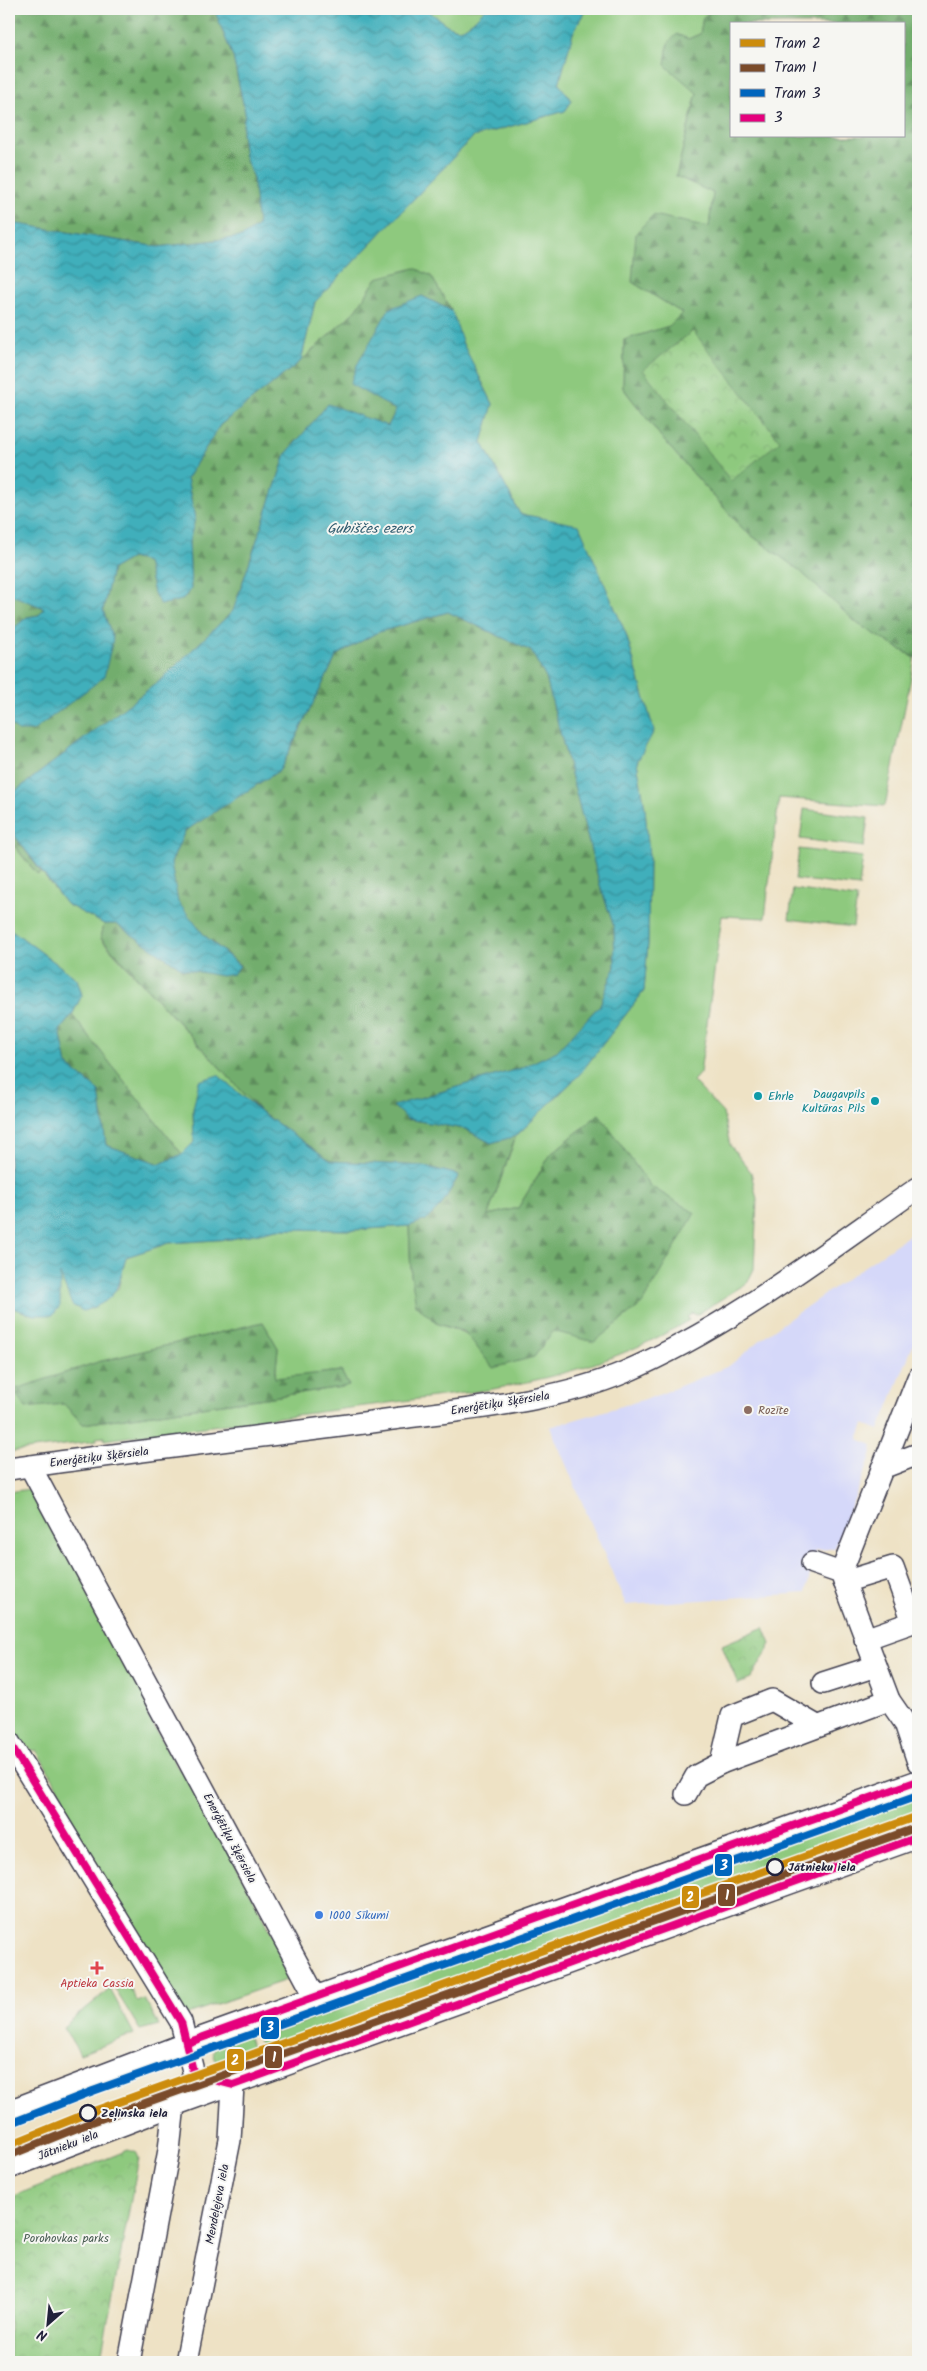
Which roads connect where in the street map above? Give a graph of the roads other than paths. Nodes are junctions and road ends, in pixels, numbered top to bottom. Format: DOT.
graph roads {
  1 [pos="918,1188"];
  2 [pos="918,1378"];
  3 [pos="918,1454"];
  4 [pos="30,1466"];
  5 [pos="882,1468"];
  6 [pos="9,1469"];
  7 [pos="812,1563"];
  8 [pos="842,1578"];
  9 [pos="865,1639"];
  10 [pos="876,1666"];
  11 [pos="823,1682"];
  12 [pos="888,1700"];
  13 [pos="818,1726"];
  14 [pos="9,1742"];
  15 [pos="918,1762"];
  16 [pos="721,1764"];
  17 [pos="918,1781"];
  18 [pos="686,1794"];
  19 [pos="918,1837"];
  20 [pos="316,1998"];
  21 [pos="187,2043"];
  22 [pos="194,2075"];
  23 [pos="233,2085"];
  24 [pos="174,2105"];
  25 [pos="9,2111"];
  26 [pos="9,2168"];
  27 [pos="129,2362"];
  28 [pos="186,2362"];
  1 -- 4 [label="street, Enerģētiķu šķērsiela"];
  2 -- 5 [label="street"];
  3 -- 5 [label="street"];
  4 -- 6 [label="street, Enerģētiķu šķērsiela"];
  4 -- 20 [label="street, Enerģētiķu šķērsiela"];
  5 -- 8 [label="street"];
  7 -- 8 [label="street"];
  8 -- 9 [label="street"];
  8 -- 9 [label="street"];
  9 -- 10 [label="street"];
  10 -- 11 [label="street"];
  10 -- 12 [label="street"];
  12 -- 13 [label="street"];
  12 -- 15 [label="street"];
  13 -- 16 [label="street"];
  13 -- 16 [label="street"];
  14 -- 21 [label="street"];
  16 -- 18 [label="street"];
  17 -- 20 [label="street"];
  19 -- 23 [label="street, Jātnieku iela"];
  20 -- 21 [label="street"];
  21 -- 22 [label="street"];
  21 -- 25 [label="street"];
  22 -- 23 [label="street"];
  22 -- 24 [label="street"];
  23 -- 24 [label="street, Jātnieku iela"];
  23 -- 28 [label="street, Mendeļejeva iela"];
  24 -- 26 [label="street, Jātnieku iela"];
  24 -- 27 [label="street"];
}
